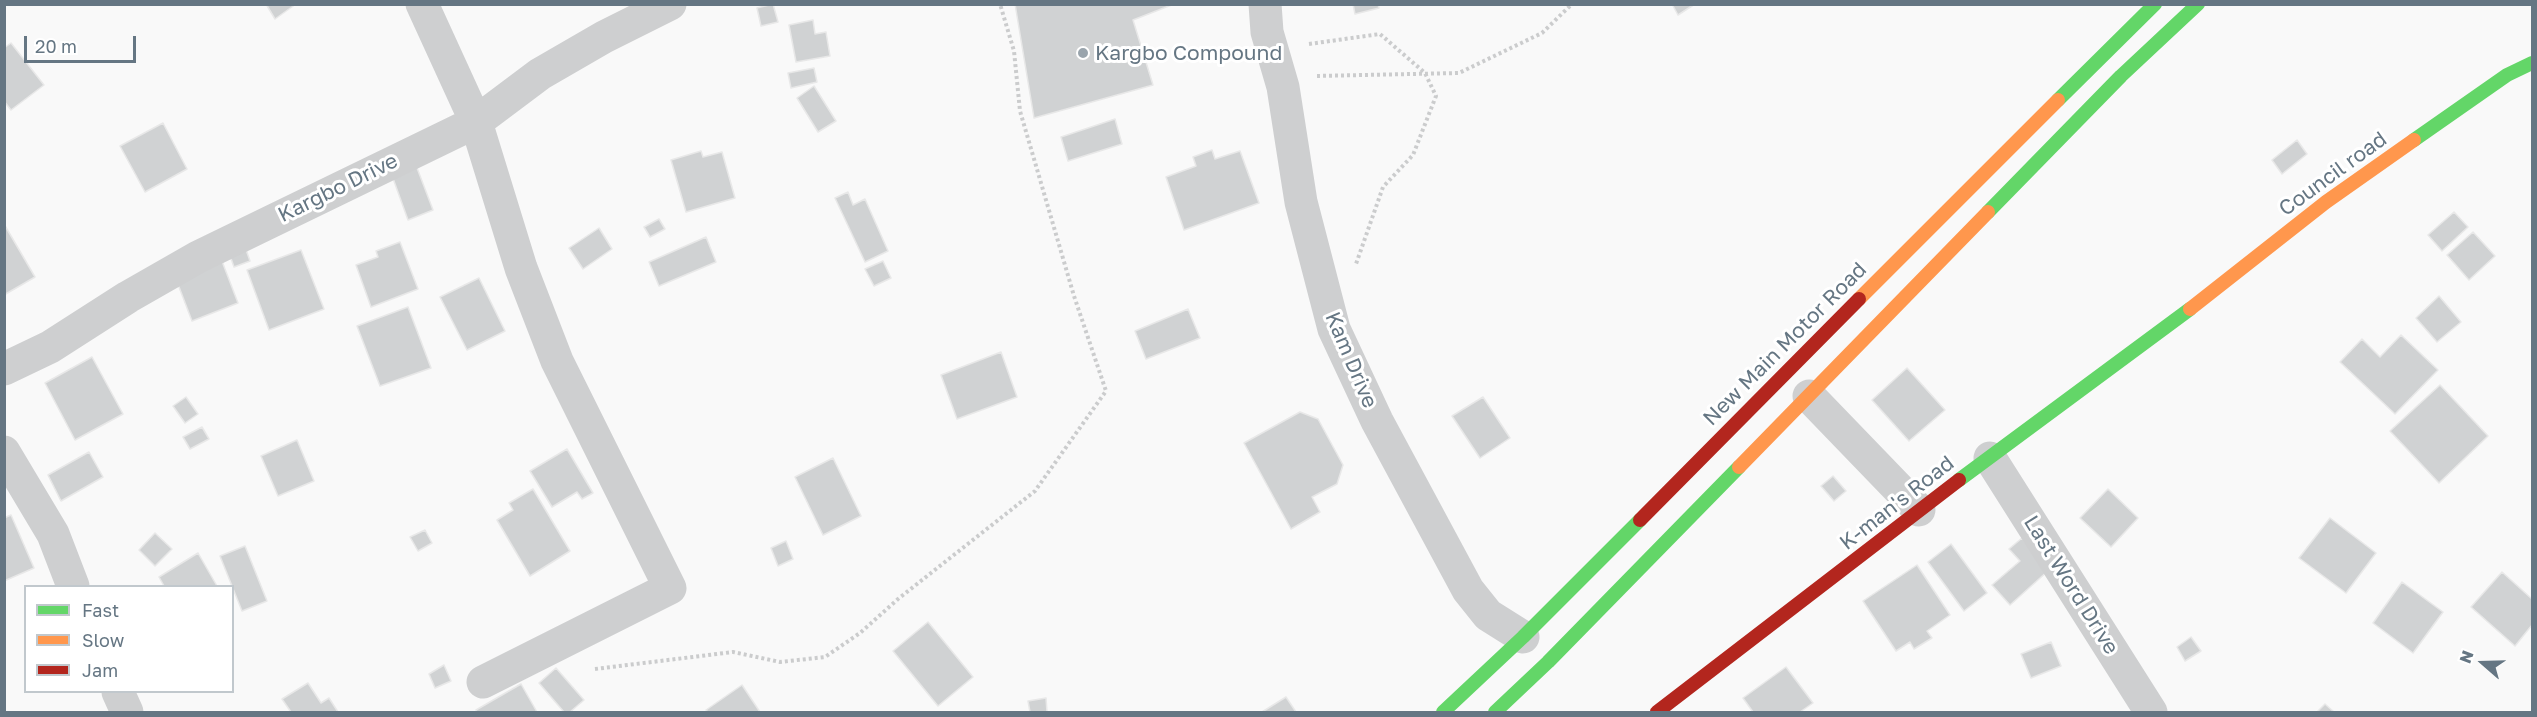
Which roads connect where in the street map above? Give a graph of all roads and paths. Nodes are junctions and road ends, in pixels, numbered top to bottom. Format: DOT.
graph roads {
  1 [pos="422,4"];
  2 [pos="670,4"];
  3 [pos="1000,4"];
  4 [pos="1572,4"];
  5 [pos="2155,4"];
  6 [pos="2198,4"];
  7 [pos="1266,18"];
  8 [pos="2532,63"];
  9 [pos="1280,76"];
  10 [pos="476,122"];
  11 [pos="1356,266"];
  12 [pos="2164,328"];
  13 [pos="4,369"];
  14 [pos="1809,396"];
  15 [pos="4,452"];
  16 [pos="1990,458"];
  17 [pos="1920,510"];
  18 [pos="73,585"];
  19 [pos="1523,638"];
  20 [pos="590,669"];
  21 [pos="483,682"];
  22 [pos="118,693"];
  23 [pos="127,712"];
  24 [pos="1443,712"];
  25 [pos="1495,712"];
  26 [pos="1658,712"];
  27 [pos="2151,712"];
  1 -- 10 [label="street"];
  2 -- 10 [label="street, Kargbo Drive"];
  3 -- 20 [label="path"];
  4 -- 9 [label="path"];
  5 -- 19 [label="main road, New Main Motor Road"];
  6 -- 14 [label="main road"];
  7 -- 9 [label="street, Kam Drive"];
  7 -- 11 [label="path"];
  8 -- 12 [label="main road, Council road"];
  9 -- 19 [label="street, Kam Drive"];
  10 -- 13 [label="street, Kargbo Drive"];
  10 -- 21 [label="street"];
  12 -- 16 [label="main road, K-man's Road"];
  14 -- 17 [label="street"];
  14 -- 25 [label="main road"];
  15 -- 18 [label="street"];
  16 -- 17 [label="main road, K-man's Road"];
  16 -- 27 [label="street, Last Word Drive"];
  17 -- 26 [label="main road, K-man's Road"];
  19 -- 24 [label="main road, New Main Motor Road"];
  22 -- 23 [label="street"];
}
